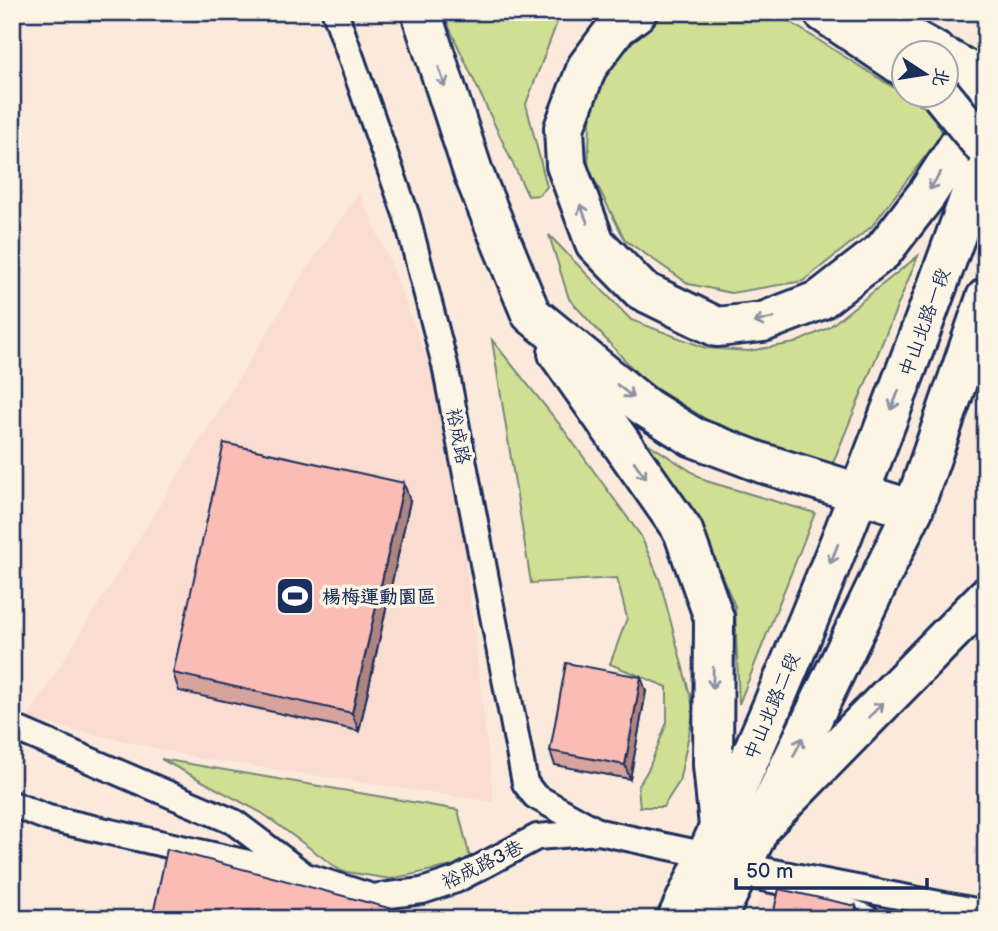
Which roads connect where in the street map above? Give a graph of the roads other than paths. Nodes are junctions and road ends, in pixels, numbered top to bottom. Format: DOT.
graph roads {
  1 [pos="335,12"];
  2 [pos="421,12"];
  3 [pos="637,12"];
  4 [pos="823,12"];
  5 [pos="865,12"];
  6 [pos="911,38"];
  7 [pos="890,57"];
  8 [pos="960,66"];
  9 [pos="986,81"];
  10 [pos="986,103"];
  11 [pos="952,108"];
  12 [pos="986,151"];
  13 [pos="986,298"];
  14 [pos="531,314"];
  15 [pos="860,491"];
  16 [pos="913,510"];
  17 [pos="986,597"];
  18 [pos="12,727"];
  19 [pos="12,804"];
  20 [pos="759,828"];
  21 [pos="599,832"];
  22 [pos="726,857"];
  23 [pos="306,876"];
  24 [pos="986,913"];
  25 [pos="677,919"];
  26 [pos="716,919"];
  27 [pos="877,919"];
  1 -- 21 [label="street, 裕成路"];
  2 -- 14 [label="main road, one-way"];
  10 -- 3 [label="main road, one-way"];
  4 -- 7 [label="main road"];
  5 -- 6 [label="main road"];
  8 -- 9 [label="main road"];
  11 -- 12 [label="main road, bridge"];
  12 -- 15 [label="main road, 中山北路一段, one-way"];
  13 -- 16 [label="main road"];
  14 -- 15 [label="main road, one-way"];
  14 -- 22 [label="main road, one-way"];
  15 -- 16 [label="main road"];
  15 -- 22 [label="main road, 中山北路二段, one-way"];
  20 -- 16 [label="main road, 中山北路二段, one-way"];
  20 -- 17 [label="main road, one-way"];
  18 -- 23 [label="street, 裕成路3巷"];
  19 -- 23 [label="street, 裕成路3巷"];
  20 -- 22 [label="main road, 中山北路二段"];
  21 -- 22 [label="street, 裕成路3巷"];
  21 -- 23 [label="street, 裕成路3巷"];
  22 -- 24 [label="street, 裕成路3巷"];
  22 -- 25 [label="main road, 中山北路二段"];
  22 -- 26 [label="main road, 中山北路二段"];
  22 -- 27 [label="lane"];
}
